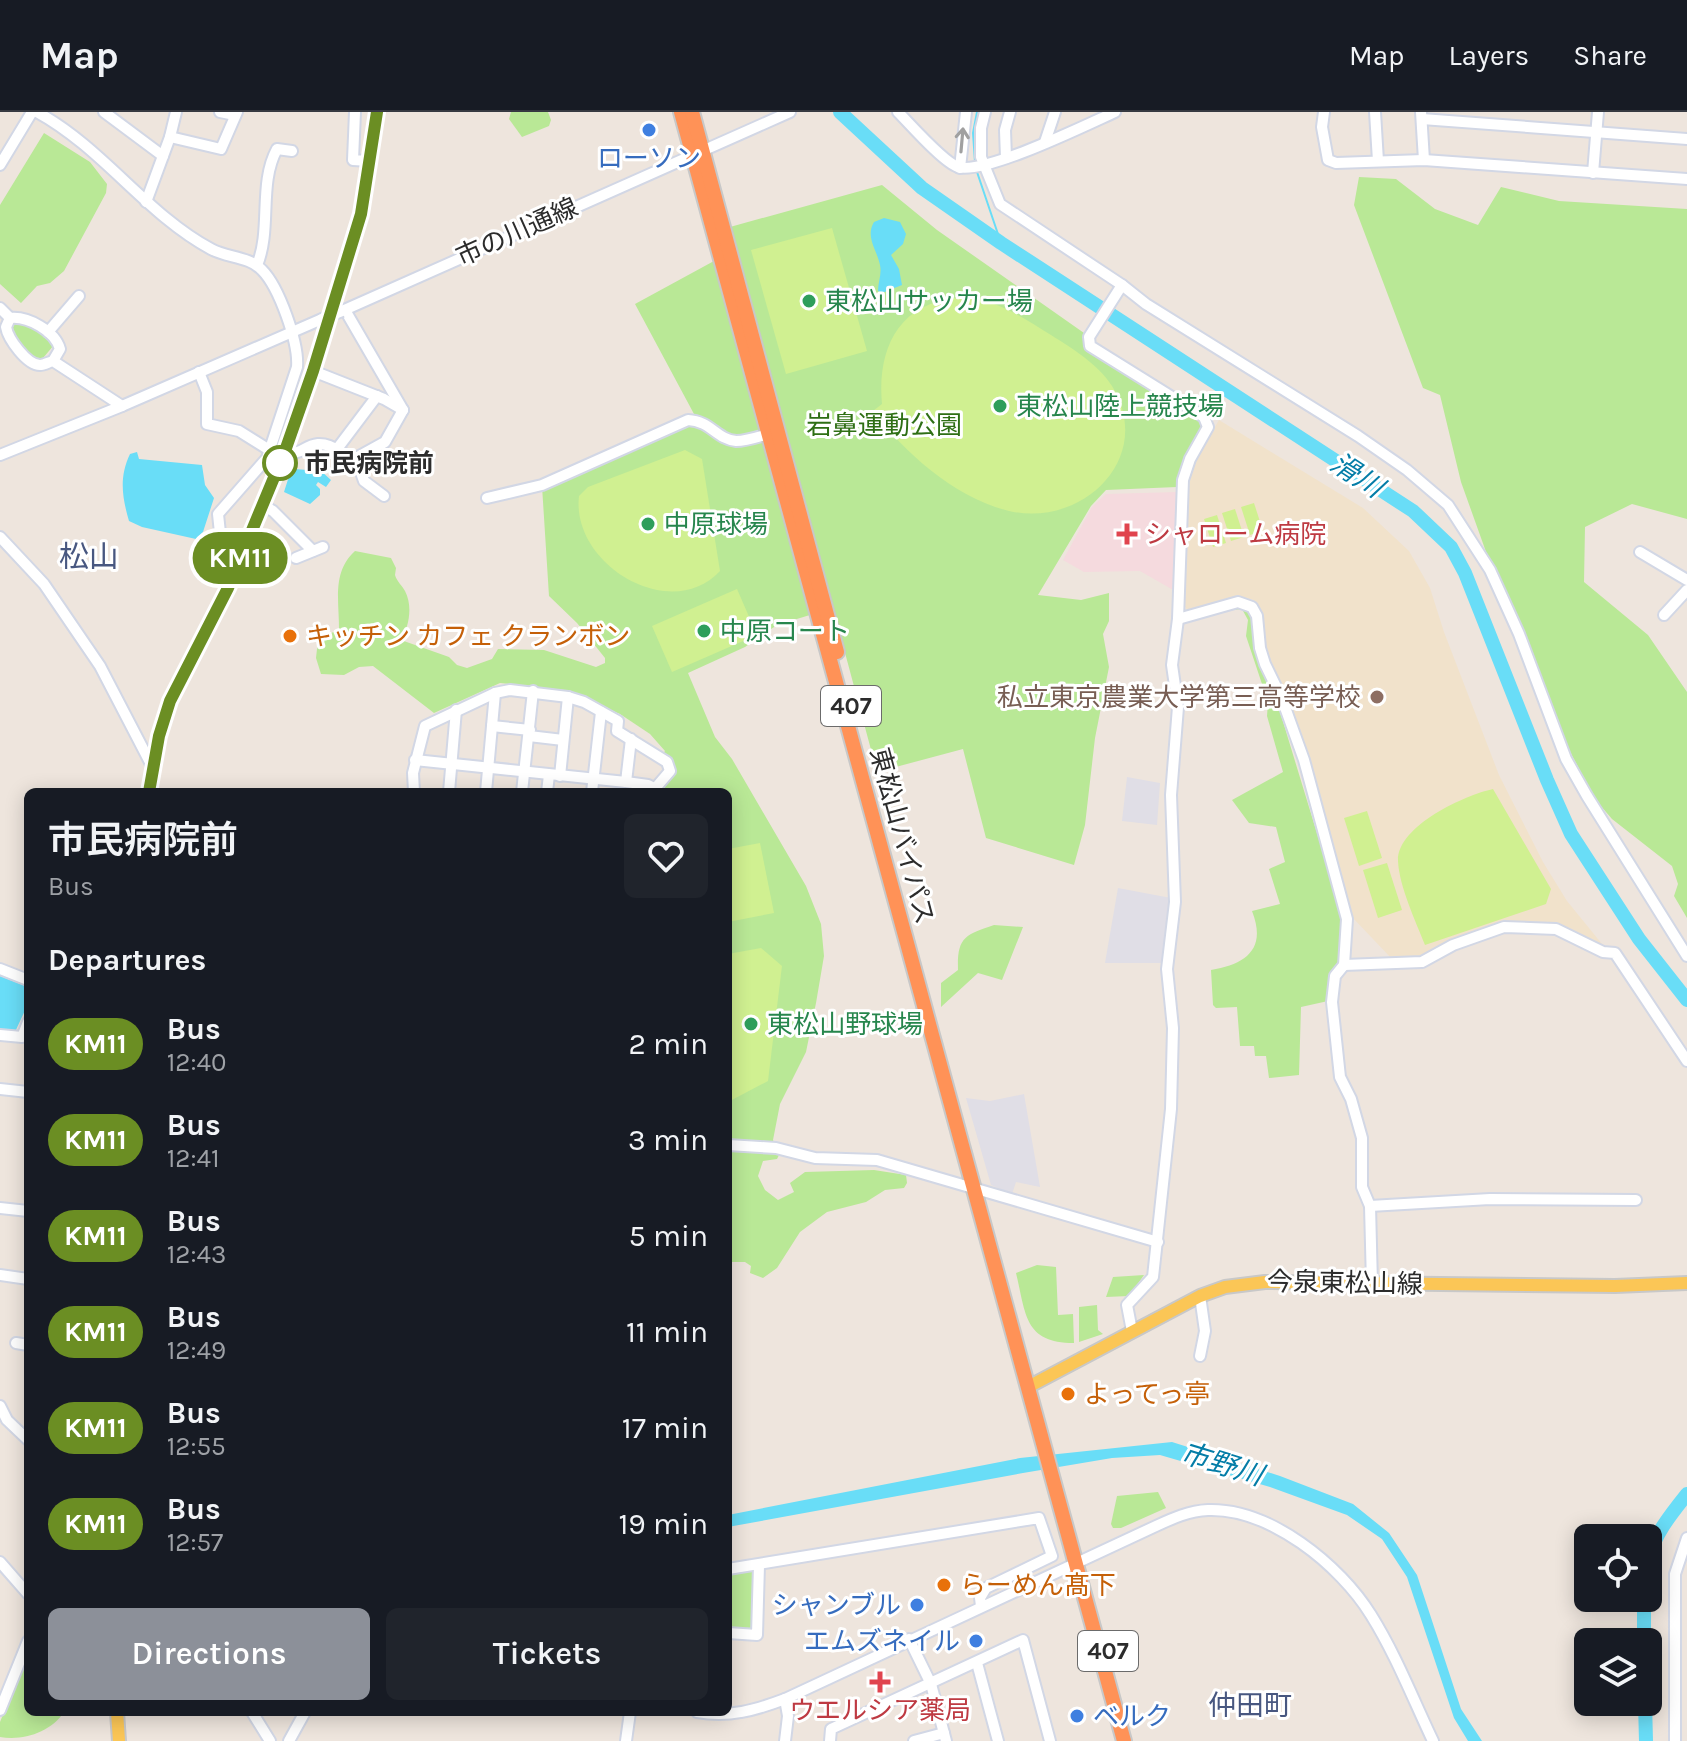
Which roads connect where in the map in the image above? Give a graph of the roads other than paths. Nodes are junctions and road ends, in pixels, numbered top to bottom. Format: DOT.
graph roads {
  1 [pos="35,112"];
  2 [pos="104,112"];
  3 [pos="176,112"];
  4 [pos="220,112"];
  5 [pos="355,112"];
  6 [pos="377,112"];
  7 [pos="681,112"];
  8 [pos="692,112"];
  9 [pos="790,112"];
  10 [pos="898,112"];
  11 [pos="966,112"];
  12 [pos="985,112"];
  13 [pos="1010,112"];
  14 [pos="1055,112"];
  15 [pos="1115,112"];
  16 [pos="1324,112"];
  17 [pos="1375,112"];
  18 [pos="1598,112"];
  19 [pos="236,114"];
  20 [pos="1422,116"];
  21 [pos="1480,118"];
  22 [pos="1596,131"];
  23 [pos="170,137"];
  24 [pos="1687,139"];
  25 [pos="1045,142"];
  26 [pos="292,151"];
  27 [pos="698,152"];
  28 [pos="163,156"];
  29 [pos="1006,158"];
  30 [pos="1424,160"];
  31 [pos="370,161"];
  32 [pos="1378,161"];
  33 [pos="0,165"];
  34 [pos="985,166"];
  35 [pos="963,168"];
  36 [pos="1593,173"];
  37 [pos="1687,179"];
  38 [pos="146,202"];
  39 [pos="257,265"];
  40 [pos="1120,288"];
  41 [pos="79,296"];
  42 [pos="0,308"];
  43 [pos="344,310"];
  44 [pos="10,318"];
  45 [pos="48,332"];
  46 [pos="291,333"];
  47 [pos="53,361"];
  48 [pos="313,371"];
  49 [pos="199,372"];
  50 [pos="377,396"];
  51 [pos="122,406"];
  52 [pos="403,410"];
  53 [pos="768,434"];
  54 [pos="337,449"];
  55 [pos="271,451"];
  56 [pos="285,451"];
  57 [pos="0,455"];
  58 [pos="356,458"];
  59 [pos="384,496"];
  60 [pos="487,498"];
  61 [pos="262,505"];
  62 [pos="0,537"];
  63 [pos="245,546"];
  64 [pos="1640,552"];
  65 [pos="296,558"];
  66 [pos="1687,580"];
  67 [pos="1687,590"];
  68 [pos="1664,615"];
  69 [pos="1178,619"];
  70 [pos="533,691"];
  71 [pos="495,693"];
  72 [pos="568,697"];
  73 [pos="456,710"];
  74 [pos="601,712"];
  75 [pos="492,726"];
  76 [pos="529,733"];
  77 [pos="631,739"];
  78 [pos="563,740"];
  79 [pos="415,760"];
  80 [pos="452,765"];
  81 [pos="153,768"];
  82 [pos="488,768"];
  83 [pos="523,773"];
  84 [pos="554,776"];
  85 [pos="593,779"];
  86 [pos="626,782"];
  87 [pos="150,788"];
  88 [pos="414,788"];
  89 [pos="449,788"];
  90 [pos="486,788"];
  91 [pos="522,788"];
  92 [pos="549,788"];
  93 [pos="592,788"];
  94 [pos="652,788"];
  95 [pos="656,788"];
  96 [pos="1687,956"];
  97 [pos="1344,965"];
  98 [pos="0,969"];
  99 [pos="24,978"];
  100 [pos="24,1032"];
  101 [pos="0,1035"];
  102 [pos="1687,1061"];
  103 [pos="0,1089"];
  104 [pos="24,1092"];
  105 [pos="732,1145"];
  106 [pos="978,1189"];
  107 [pos="1636,1200"];
  108 [pos="1370,1206"];
  109 [pos="0,1208"];
  110 [pos="24,1211"];
  111 [pos="1158,1242"];
  112 [pos="0,1275"];
  113 [pos="24,1278"];
  114 [pos="1687,1283"];
  115 [pos="1372,1284"];
  116 [pos="1200,1296"];
  117 [pos="1132,1331"];
  118 [pos="1200,1356"];
  119 [pos="1031,1386"];
  120 [pos="0,1406"];
  121 [pos="4,1421"];
  122 [pos="24,1437"];
  123 [pos="1687,1538"];
  124 [pos="0,1562"];
  125 [pos="1080,1562"];
  126 [pos="759,1565"];
  127 [pos="732,1568"];
  128 [pos="24,1589"];
  129 [pos="981,1606"];
  130 [pos="732,1633"];
  131 [pos="909,1639"];
  132 [pos="24,1651"];
  133 [pos="977,1663"];
  134 [pos="931,1684"];
  135 [pos="785,1699"];
  136 [pos="0,1710"];
  137 [pos="732,1714"];
  138 [pos="117,1716"];
  139 [pos="254,1716"];
  140 [pos="303,1716"];
  141 [pos="629,1716"];
  142 [pos="945,1737"];
  143 [pos="119,1741"];
  144 [pos="270,1741"];
  145 [pos="289,1741"];
  146 [pos="626,1741"];
  147 [pos="785,1741"];
  148 [pos="830,1741"];
  149 [pos="914,1741"];
  150 [pos="998,1741"];
  151 [pos="1050,1741"];
  152 [pos="1124,1741"];
  153 [pos="1133,1741"];
  154 [pos="1433,1741"];
  155 [pos="1675,1741"];
  1 -- 33 [label="street"];
  1 -- 38 [label="street"];
  2 -- 28 [label="street"];
  3 -- 23 [label="street"];
  4 -- 19 [label="street"];
  5 -- 31 [label="street"];
  6 -- 31 [label="main road"];
  7 -- 27 [label="highway, 東松山バイパス / 407"];
  8 -- 27 [label="highway, 東松山バイパス / 407"];
  9 -- 27 [label="street, 市の川通線"];
  10 -- 35 [label="street"];
  35 -- 11 [label="street, one-way"];
  12 -- 34 [label="street"];
  13 -- 29 [label="street"];
  14 -- 25 [label="street"];
  15 -- 25 [label="street"];
  16 -- 32 [label="street"];
  17 -- 32 [label="street"];
  18 -- 22 [label="street"];
  19 -- 23 [label="street"];
  20 -- 21 [label="street"];
  20 -- 30 [label="street"];
  21 -- 22 [label="street"];
  22 -- 24 [label="street"];
  22 -- 36 [label="street"];
  23 -- 28 [label="street"];
  25 -- 29 [label="street"];
  26 -- 39 [label="street"];
  27 -- 43 [label="street, 市の川通線"];
  27 -- 53 [label="highway, 東松山バイパス / 407"];
  27 -- 106 [label="highway, 東松山バイパス / 407"];
  28 -- 38 [label="street"];
  29 -- 34 [label="street"];
  30 -- 32 [label="street"];
  30 -- 36 [label="street"];
  31 -- 48 [label="main road"];
  34 -- 35 [label="street"];
  34 -- 40 [label="street"];
  36 -- 37 [label="street"];
  38 -- 39 [label="street"];
  39 -- 46 [label="street"];
  40 -- 69 [label="street"];
  40 -- 96 [label="street"];
  41 -- 45 [label="street"];
  42 -- 44 [label="street"];
  43 -- 46 [label="street, 市の川通線, bridge"];
  43 -- 52 [label="street"];
  44 -- 45 [label="street"];
  44 -- 47 [label="street"];
  45 -- 47 [label="street"];
  46 -- 49 [label="street"];
  46 -- 55 [label="street"];
  47 -- 51 [label="street"];
  48 -- 50 [label="street"];
  48 -- 56 [label="main road"];
  49 -- 51 [label="street"];
  49 -- 55 [label="street"];
  50 -- 52 [label="street"];
  50 -- 54 [label="street"];
  51 -- 57 [label="street"];
  52 -- 58 [label="street"];
  53 -- 60 [label="street"];
  53 -- 106 [label="highway, 東松山バイパス / 407"];
  54 -- 56 [label="street"];
  54 -- 58 [label="street"];
  55 -- 63 [label="street"];
  56 -- 61 [label="main road"];
  58 -- 59 [label="street"];
  61 -- 63 [label="main road"];
  61 -- 65 [label="street"];
  62 -- 81 [label="street"];
  63 -- 81 [label="main road"];
  64 -- 66 [label="street"];
  67 -- 68 [label="street"];
  69 -- 97 [label="street"];
  69 -- 111 [label="street"];
  70 -- 71 [label="street"];
  70 -- 72 [label="street"];
  70 -- 76 [label="street"];
  71 -- 73 [label="street"];
  71 -- 75 [label="street"];
  72 -- 74 [label="street"];
  72 -- 78 [label="street"];
  73 -- 79 [label="street"];
  73 -- 80 [label="street"];
  74 -- 77 [label="street"];
  74 -- 85 [label="street"];
  75 -- 76 [label="street"];
  75 -- 82 [label="street"];
  76 -- 78 [label="street"];
  76 -- 83 [label="street"];
  77 -- 86 [label="street"];
  77 -- 95 [label="street"];
  78 -- 84 [label="street"];
  79 -- 80 [label="street"];
  79 -- 88 [label="street"];
  80 -- 82 [label="street"];
  80 -- 89 [label="street"];
  81 -- 87 [label="main road"];
  82 -- 83 [label="street"];
  82 -- 90 [label="street"];
  83 -- 84 [label="street"];
  83 -- 91 [label="street"];
  84 -- 85 [label="street"];
  84 -- 92 [label="street"];
  85 -- 86 [label="street"];
  85 -- 93 [label="street"];
  86 -- 94 [label="street"];
  97 -- 102 [label="street"];
  97 -- 108 [label="street"];
  98 -- 99 [label="street"];
  100 -- 101 [label="street"];
  103 -- 104 [label="street"];
  105 -- 106 [label="street"];
  106 -- 111 [label="street"];
  106 -- 119 [label="highway, 東松山バイパス / 407"];
  107 -- 108 [label="street"];
  108 -- 115 [label="street"];
  109 -- 110 [label="street"];
  111 -- 117 [label="street"];
  112 -- 113 [label="street"];
  114 -- 115 [label="main road, 今泉東松山線"];
  115 -- 116 [label="main road, 今泉東松山線"];
  116 -- 117 [label="main road, 今泉東松山線"];
  116 -- 118 [label="street"];
  117 -- 119 [label="main road, 今泉東松山線"];
  119 -- 125 [label="highway, 東松山バイパス / 407"];
  120 -- 121 [label="street"];
  121 -- 122 [label="street"];
  123 -- 155 [label="street"];
  124 -- 128 [label="street"];
  125 -- 129 [label="street"];
  125 -- 152 [label="highway, 407"];
  125 -- 153 [label="highway, 407"];
  125 -- 154 [label="street"];
  126 -- 127 [label="street"];
  126 -- 129 [label="street"];
  126 -- 130 [label="street"];
  129 -- 131 [label="street"];
  131 -- 134 [label="street"];
  131 -- 135 [label="street"];
  132 -- 136 [label="street"];
  133 -- 134 [label="street"];
  133 -- 150 [label="street"];
  133 -- 151 [label="street"];
  134 -- 142 [label="street"];
  134 -- 148 [label="street"];
  135 -- 137 [label="street"];
  135 -- 147 [label="street"];
  138 -- 143 [label="main road"];
  139 -- 144 [label="street"];
  140 -- 145 [label="street"];
  141 -- 146 [label="street"];
  142 -- 149 [label="street"];
}
